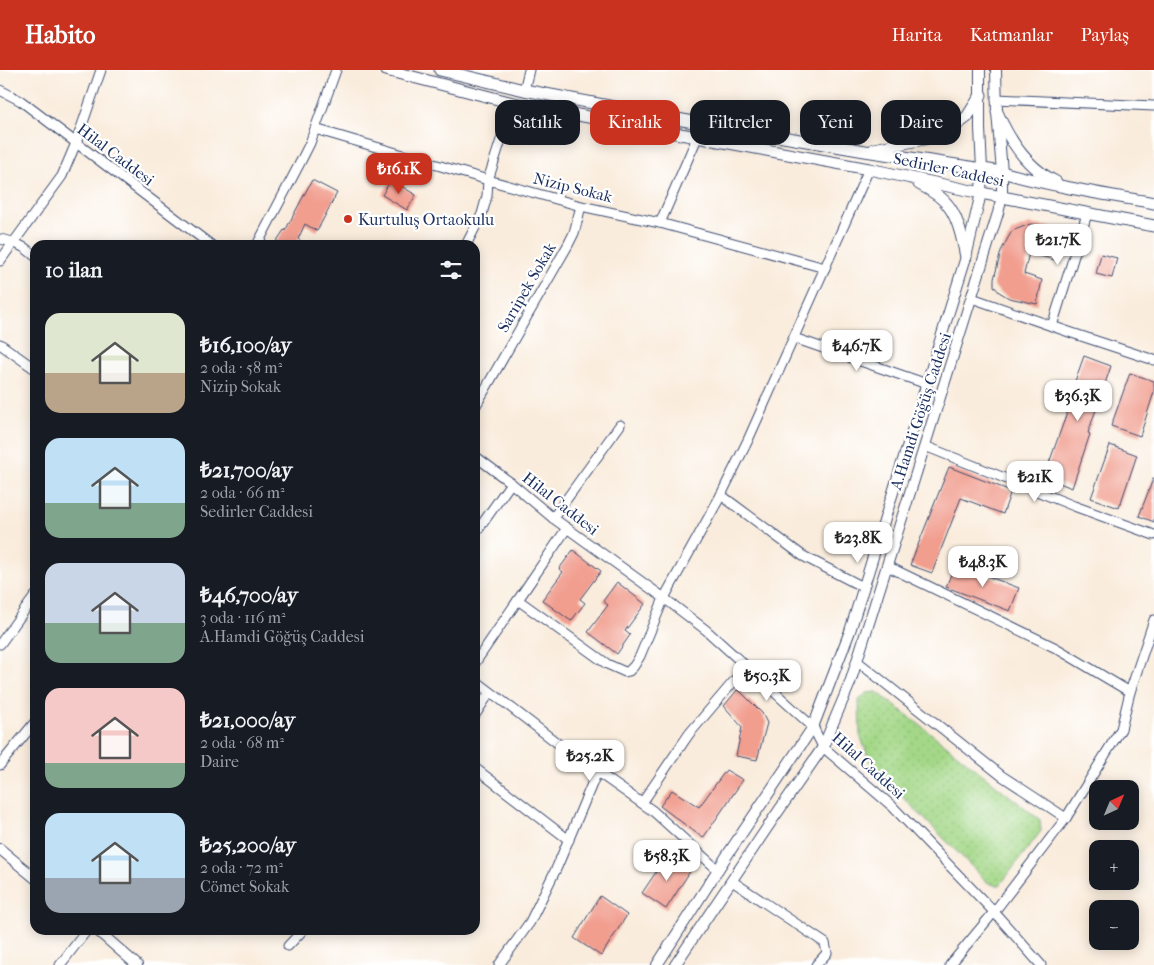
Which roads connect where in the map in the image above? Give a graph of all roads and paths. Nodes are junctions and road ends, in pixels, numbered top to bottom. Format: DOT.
graph roads {
  1 [pos="101,70"];
  2 [pos="336,70"];
  3 [pos="386,70"];
  4 [pos="440,70"];
  5 [pos="529,70"];
  6 [pos="980,70"];
  7 [pos="996,70"];
  8 [pos="459,72"];
  9 [pos="0,90"];
  10 [pos="524,90"];
  11 [pos="980,95"];
  12 [pos="996,99"];
  13 [pos="501,100"];
  14 [pos="1154,106"];
  15 [pos="996,112"];
  16 [pos="580,116"];
  17 [pos="315,129"];
  18 [pos="690,137"];
  19 [pos="76,143"];
  20 [pos="499,145"];
  21 [pos="694,145"];
  22 [pos="736,145"];
  23 [pos="865,151"];
  24 [pos="869,169"];
  25 [pos="982,170"];
  26 [pos="1002,172"];
  27 [pos="907,177"];
  28 [pos="488,180"];
  29 [pos="1066,187"];
  30 [pos="981,194"];
  31 [pos="1002,198"];
  32 [pos="1154,203"];
  33 [pos="581,206"];
  34 [pos="1087,214"];
  35 [pos="660,223"];
  36 [pos="1154,226"];
  37 [pos="0,238"];
  38 [pos="204,240"];
  39 [pos="260,240"];
  40 [pos="469,240"];
  41 [pos="13,242"];
  42 [pos="30,252"];
  43 [pos="966,257"];
  44 [pos="0,261"];
  45 [pos="825,268"];
  46 [pos="972,298"];
  47 [pos="1052,326"];
  48 [pos="794,338"];
  49 [pos="0,344"];
  50 [pos="1154,360"];
  51 [pos="30,365"];
  52 [pos="927,384"];
  53 [pos="480,398"];
  54 [pos="620,425"];
  55 [pos="925,446"];
  56 [pos="480,460"];
  57 [pos="511,483"];
  58 [pos="721,495"];
  59 [pos="553,518"];
  60 [pos="480,527"];
  61 [pos="567,528"];
  62 [pos="1154,535"];
  63 [pos="887,566"];
  64 [pos="864,586"];
  65 [pos="664,598"];
  66 [pos="518,600"];
  67 [pos="30,603"];
  68 [pos="1154,620"];
  69 [pos="0,644"];
  70 [pos="480,655"];
  71 [pos="857,661"];
  72 [pos="746,667"];
  73 [pos="480,684"];
  74 [pos="490,692"];
  75 [pos="1130,692"];
  76 [pos="480,707"];
  77 [pos="30,728"];
  78 [pos="813,728"];
  79 [pos="823,747"];
  80 [pos="0,765"];
  81 [pos="480,772"];
  82 [pos="597,772"];
  83 [pos="642,803"];
  84 [pos="1066,818"];
  85 [pos="569,840"];
  86 [pos="1,852"];
  87 [pos="718,870"];
  88 [pos="30,874"];
  89 [pos="732,881"];
  90 [pos="994,912"];
  91 [pos="82,935"];
  92 [pos="103,935"];
  93 [pos="298,935"];
  94 [pos="288,946"];
  95 [pos="60,965"];
  96 [pos="137,965"];
  97 [pos="499,965"];
  98 [pos="657,965"];
  99 [pos="675,965"];
  100 [pos="816,965"];
  101 [pos="950,965"];
  102 [pos="1041,965"];
  1 -- 19 [label="street"];
  2 -- 17 [label="street"];
  3 -- 13 [label="main road, Sedirler Caddesi"];
  4 -- 8 [label="main road, Sedirler Caddesi"];
  5 -- 10 [label="street"];
  6 -- 11 [label="street, A.Hamdi Göğüş Caddesi"];
  7 -- 12 [label="street, A.Hamdi Göğüş Caddesi"];
  8 -- 10 [label="main road, Sedirler Caddesi"];
  9 -- 19 [label="street, Hilal Caddesi"];
  10 -- 23 [label="main road, Sedirler Caddesi"];
  11 -- 23 [label="main road"];
  11 -- 25 [label="street, A.Hamdi Göğüş Caddesi"];
  12 -- 14 [label="street"];
  12 -- 15 [label="street, A.Hamdi Göğüş Caddesi"];
  15 -- 26 [label="street, A.Hamdi Göğüş Caddesi"];
  15 -- 29 [label="main road"];
  16 -- 18 [label="main road, Sedirler Caddesi"];
  17 -- 28 [label="street, Nizip Sokak"];
  17 -- 39 [label="street"];
  19 -- 38 [label="street, Hilal Caddesi"];
  19 -- 41 [label="street"];
  20 -- 28 [label="street"];
  21 -- 35 [label="street"];
  22 -- 24 [label="main road, Sedirler Caddesi"];
  23 -- 25 [label="main road, Sedirler Caddesi"];
  24 -- 27 [label="main road, Sedirler Caddesi"];
  24 -- 45 [label="street"];
  25 -- 26 [label="main road, Sedirler Caddesi"];
  25 -- 30 [label="street, A.Hamdi Göğüş Caddesi"];
  26 -- 29 [label="main road, Sedirler Caddesi"];
  26 -- 31 [label="street, A.Hamdi Göğüş Caddesi"];
  27 -- 30 [label="main road, Sedirler Caddesi"];
  27 -- 43 [label="main road"];
  28 -- 33 [label="street, Nizip Sokak"];
  28 -- 40 [label="street"];
  29 -- 32 [label="main road, Sedirler Caddesi"];
  30 -- 31 [label="main road, Sedirler Caddesi"];
  30 -- 43 [label="street, A.Hamdi Göğüş Caddesi"];
  31 -- 34 [label="main road, Sedirler Caddesi"];
  31 -- 46 [label="street, A.Hamdi Göğüş Caddesi"];
  33 -- 35 [label="street, Nizip Sokak"];
  33 -- 53 [label="street, Sarıipek Sokak"];
  34 -- 36 [label="main road, Sedirler Caddesi"];
  34 -- 47 [label="street"];
  35 -- 45 [label="street, Nizip Sokak"];
  37 -- 41 [label="street"];
  41 -- 42 [label="street"];
  41 -- 44 [label="street"];
  43 -- 52 [label="street, A.Hamdi Göğüş Caddesi"];
  45 -- 48 [label="street"];
  46 -- 47 [label="street"];
  46 -- 55 [label="street, A.Hamdi Göğüş Caddesi"];
  47 -- 50 [label="street"];
  48 -- 52 [label="street"];
  48 -- 58 [label="street"];
  49 -- 51 [label="street"];
  52 -- 64 [label="street, A.Hamdi Göğüş Caddesi"];
  54 -- 59 [label="street"];
  55 -- 62 [label="street"];
  55 -- 63 [label="street, A.Hamdi Göğüş Caddesi"];
  56 -- 57 [label="street, Hilal Caddesi"];
  57 -- 59 [label="street, Hilal Caddesi"];
  57 -- 60 [label="street"];
  58 -- 64 [label="street"];
  58 -- 65 [label="street"];
  59 -- 61 [label="street, Hilal Caddesi"];
  61 -- 65 [label="street, Hilal Caddesi"];
  61 -- 66 [label="street"];
  63 -- 71 [label="street, A.Hamdi Göğüş Caddesi"];
  63 -- 75 [label="street"];
  64 -- 78 [label="street, A.Hamdi Göğüş Caddesi"];
  65 -- 66 [label="street"];
  65 -- 72 [label="street, Hilal Caddesi"];
  66 -- 70 [label="street"];
  67 -- 69 [label="street"];
  68 -- 75 [label="street"];
  71 -- 79 [label="street, A.Hamdi Göğüş Caddesi"];
  71 -- 84 [label="street"];
  72 -- 78 [label="street, Hilal Caddesi"];
  72 -- 83 [label="street"];
  73 -- 74 [label="street"];
  74 -- 76 [label="street"];
  74 -- 82 [label="street"];
  75 -- 84 [label="street"];
  77 -- 80 [label="street"];
  78 -- 79 [label="street, Hilal Caddesi"];
  78 -- 87 [label="street, A.Hamdi Göğüş Caddesi"];
  79 -- 89 [label="street, A.Hamdi Göğüş Caddesi"];
  79 -- 90 [label="street, Hilal Caddesi"];
  81 -- 85 [label="street"];
  82 -- 83 [label="street"];
  82 -- 85 [label="street"];
  83 -- 87 [label="street"];
  84 -- 90 [label="street"];
  85 -- 97 [label="street"];
  86 -- 88 [label="street"];
  87 -- 98 [label="street, A.Hamdi Göğüş Caddesi"];
  89 -- 99 [label="street, A.Hamdi Göğüş Caddesi"];
  89 -- 100 [label="street"];
  90 -- 101 [label="street"];
  90 -- 102 [label="street, Hilal Caddesi"];
  91 -- 95 [label="street"];
  92 -- 96 [label="street"];
  93 -- 94 [label="street"];
}
